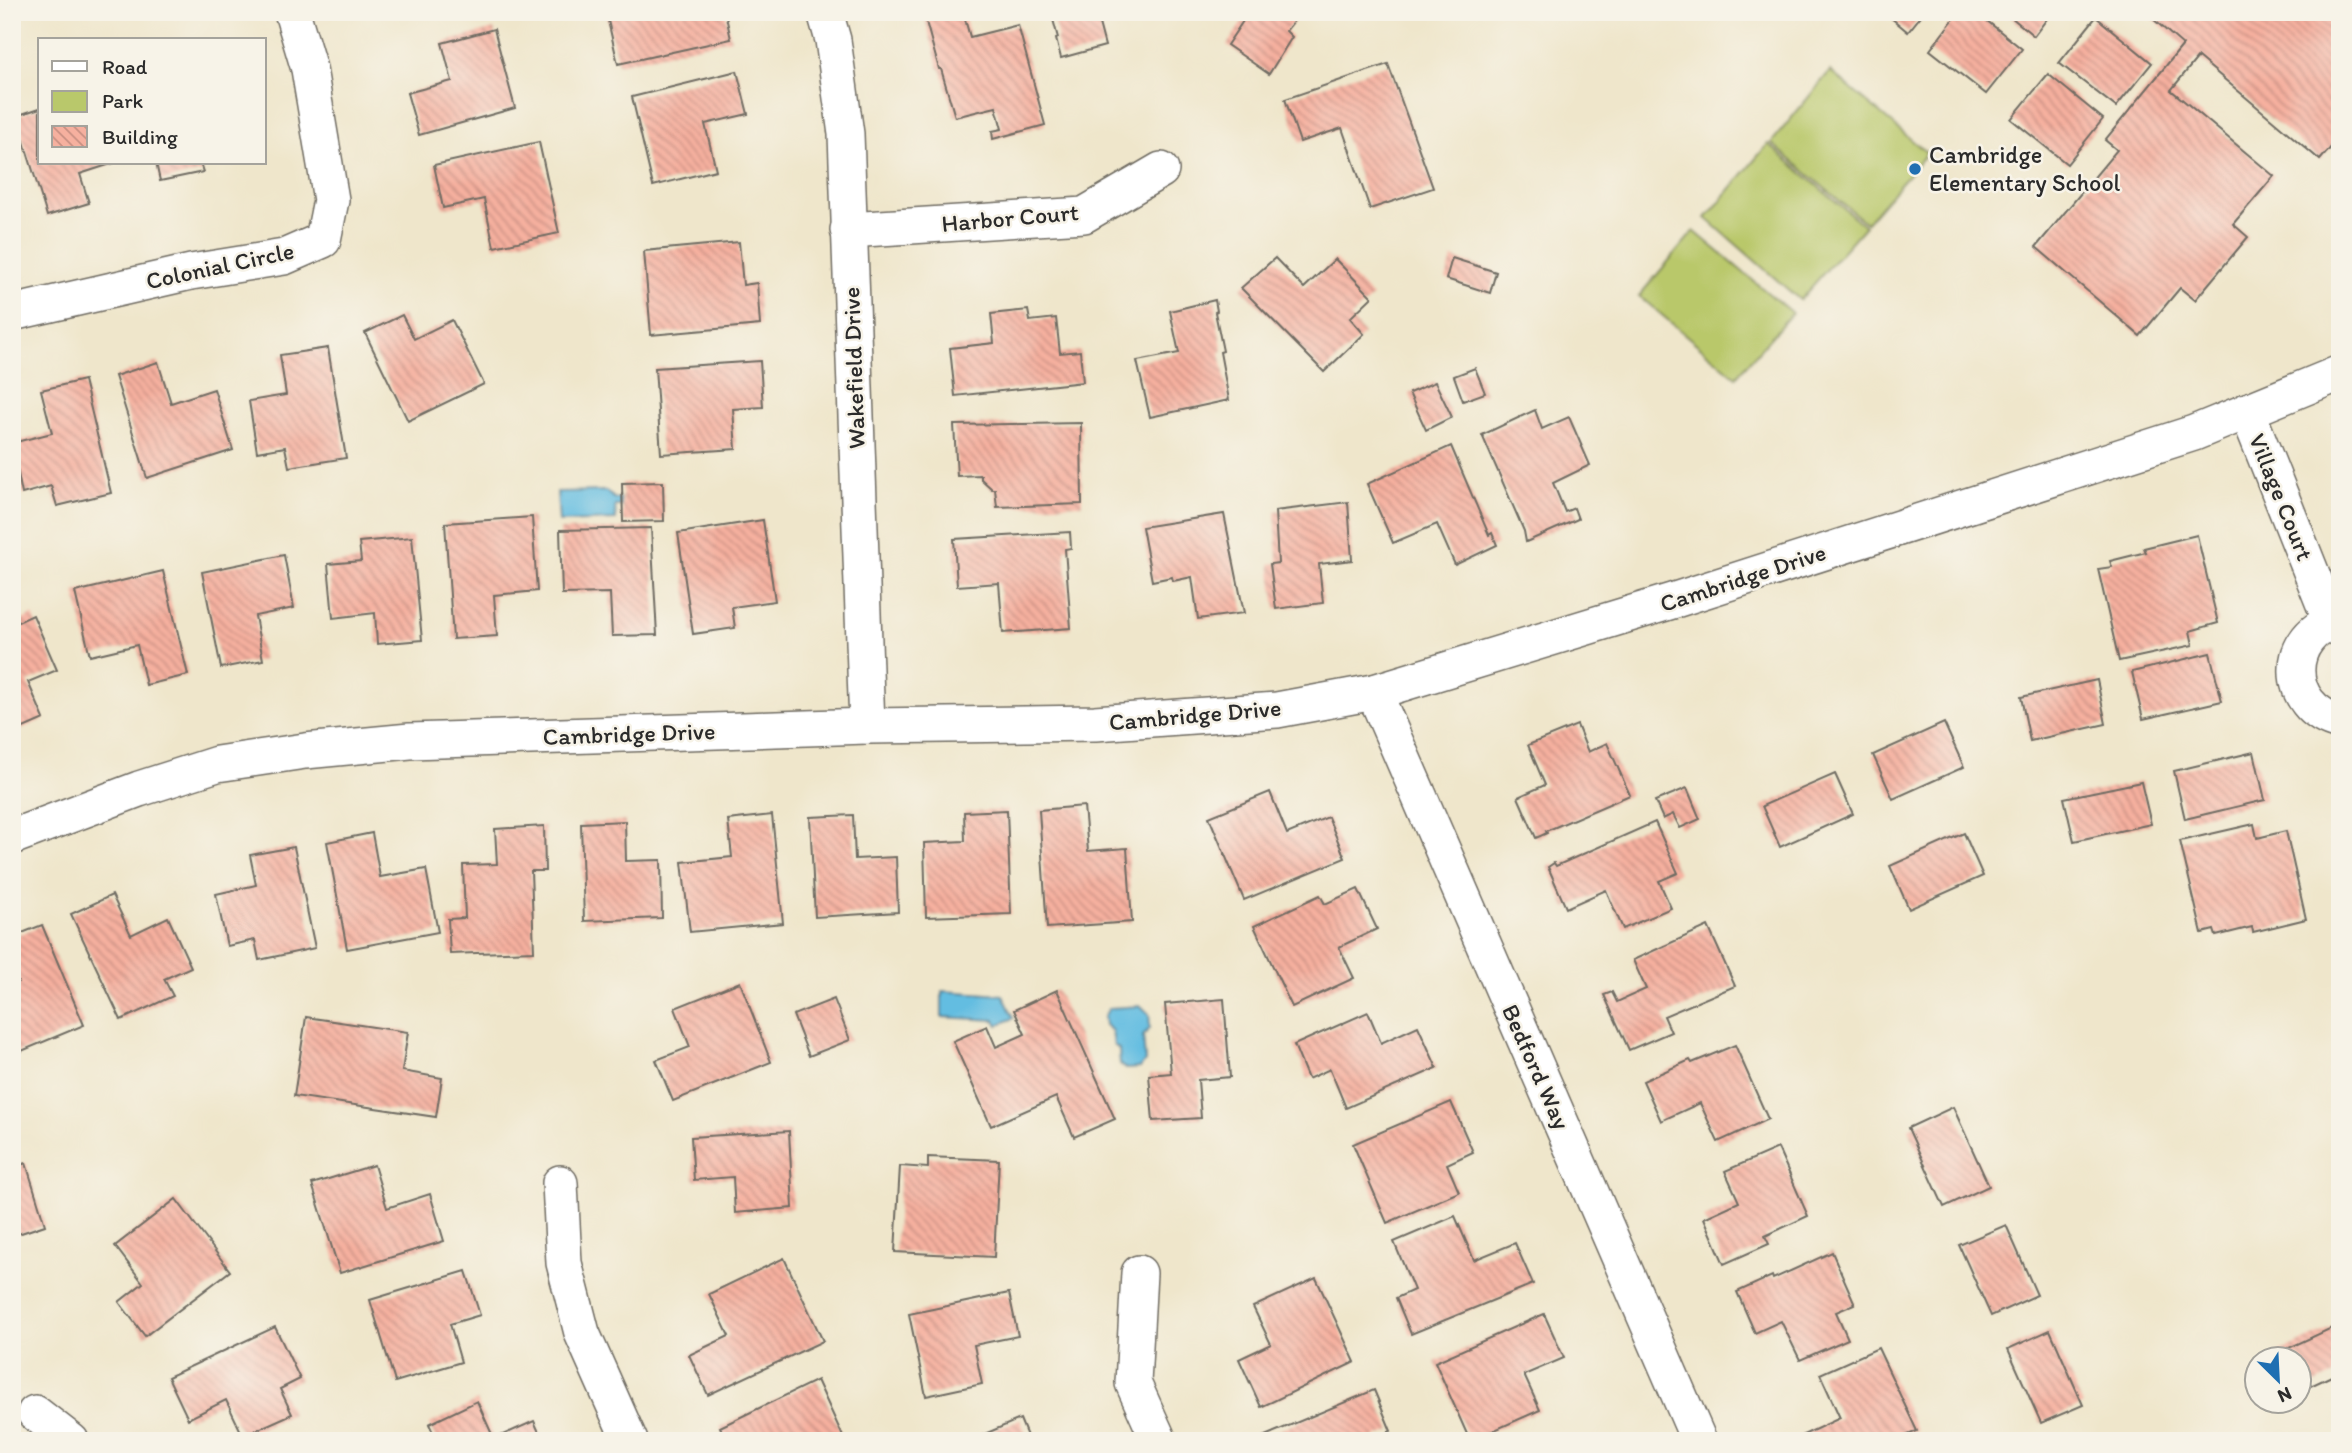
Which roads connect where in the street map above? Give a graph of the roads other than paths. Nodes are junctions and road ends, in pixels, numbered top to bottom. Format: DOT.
graph roads {
  1 [pos="292,12"];
  2 [pos="825,12"];
  3 [pos="1161,170"];
  4 [pos="848,230"];
  5 [pos="12,313"];
  6 [pos="2340,373"];
  7 [pos="2247,411"];
  8 [pos="2335,621"];
  9 [pos="1374,692"];
  10 [pos="2340,722"];
  11 [pos="867,726"];
  12 [pos="12,836"];
  13 [pos="560,1183"];
  14 [pos="1139,1273"];
  15 [pos="35,1413"];
  16 [pos="71,1441"];
  17 [pos="630,1441"];
  18 [pos="1159,1441"];
  19 [pos="1699,1441"];
  1 -- 5 [label="street, Colonial Circle"];
  2 -- 4 [label="street, Wakefield Drive"];
  3 -- 4 [label="street, Harbor Court"];
  4 -- 11 [label="street, Wakefield Drive"];
  6 -- 7 [label="street, Cambridge Drive"];
  7 -- 8 [label="street, Village Court"];
  7 -- 9 [label="street, Cambridge Drive"];
  8 -- 10 [label="street"];
  9 -- 11 [label="street, Cambridge Drive"];
  9 -- 19 [label="street, Bedford Way"];
  11 -- 12 [label="street, Cambridge Drive"];
  13 -- 17 [label="street"];
  14 -- 18 [label="street"];
  15 -- 16 [label="street"];
}
